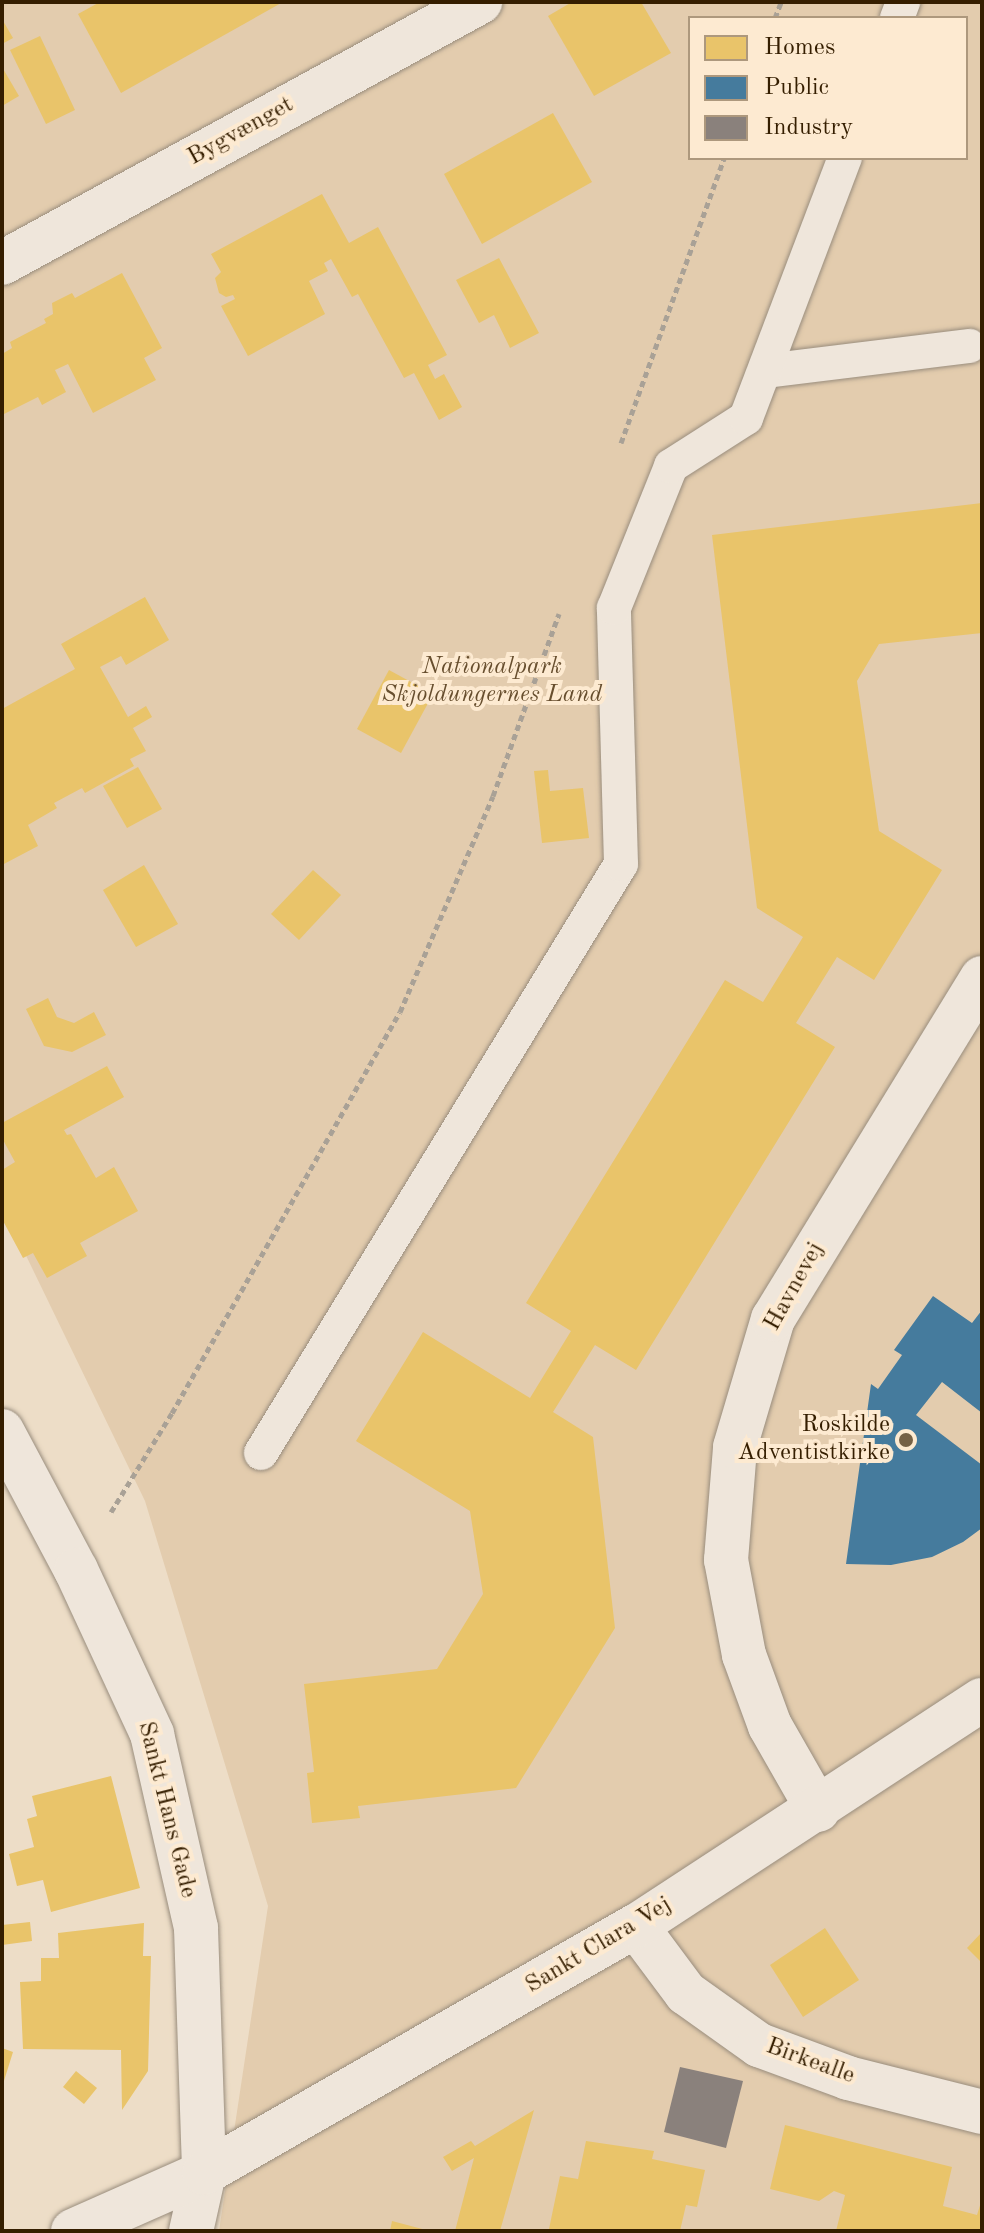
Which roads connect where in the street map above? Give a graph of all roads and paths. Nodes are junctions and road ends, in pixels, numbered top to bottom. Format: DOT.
graph roads {
  1 [pos="480,2"];
  2 [pos="723,160"];
  3 [pos="844,160"];
  4 [pos="2,263"];
  5 [pos="969,346"];
  6 [pos="765,371"];
  7 [pos="617,455"];
  8 [pos="563,603"];
  9 [pos="982,978"];
  10 [pos="2,1431"];
  11 [pos="261,1453"];
  12 [pos="76,1570"];
  13 [pos="982,1700"];
  14 [pos="818,1810"];
  15 [pos="636,1926"];
  16 [pos="982,2112"];
  17 [pos="204,2173"];
  18 [pos="73,2231"];
  19 [pos="191,2231"];
  1 -- 4 [label="street, Bygvænget"];
  2 -- 7 [label="path"];
  3 -- 6 [label="lane"];
  5 -- 6 [label="lane"];
  6 -- 11 [label="lane"];
  8 -- 12 [label="path"];
  9 -- 14 [label="street, Havnevej"];
  10 -- 12 [label="street, Sankt Hans Gade"];
  12 -- 17 [label="street, Sankt Hans Gade"];
  13 -- 14 [label="street, Sankt Clara Vej"];
  14 -- 15 [label="street, Sankt Clara Vej"];
  15 -- 16 [label="street, Birkealle"];
  15 -- 17 [label="street, Sankt Clara Vej"];
  17 -- 18 [label="street, Sankt Clara Vej"];
  17 -- 19 [label="street, Sankt Hans Gade"];
}
